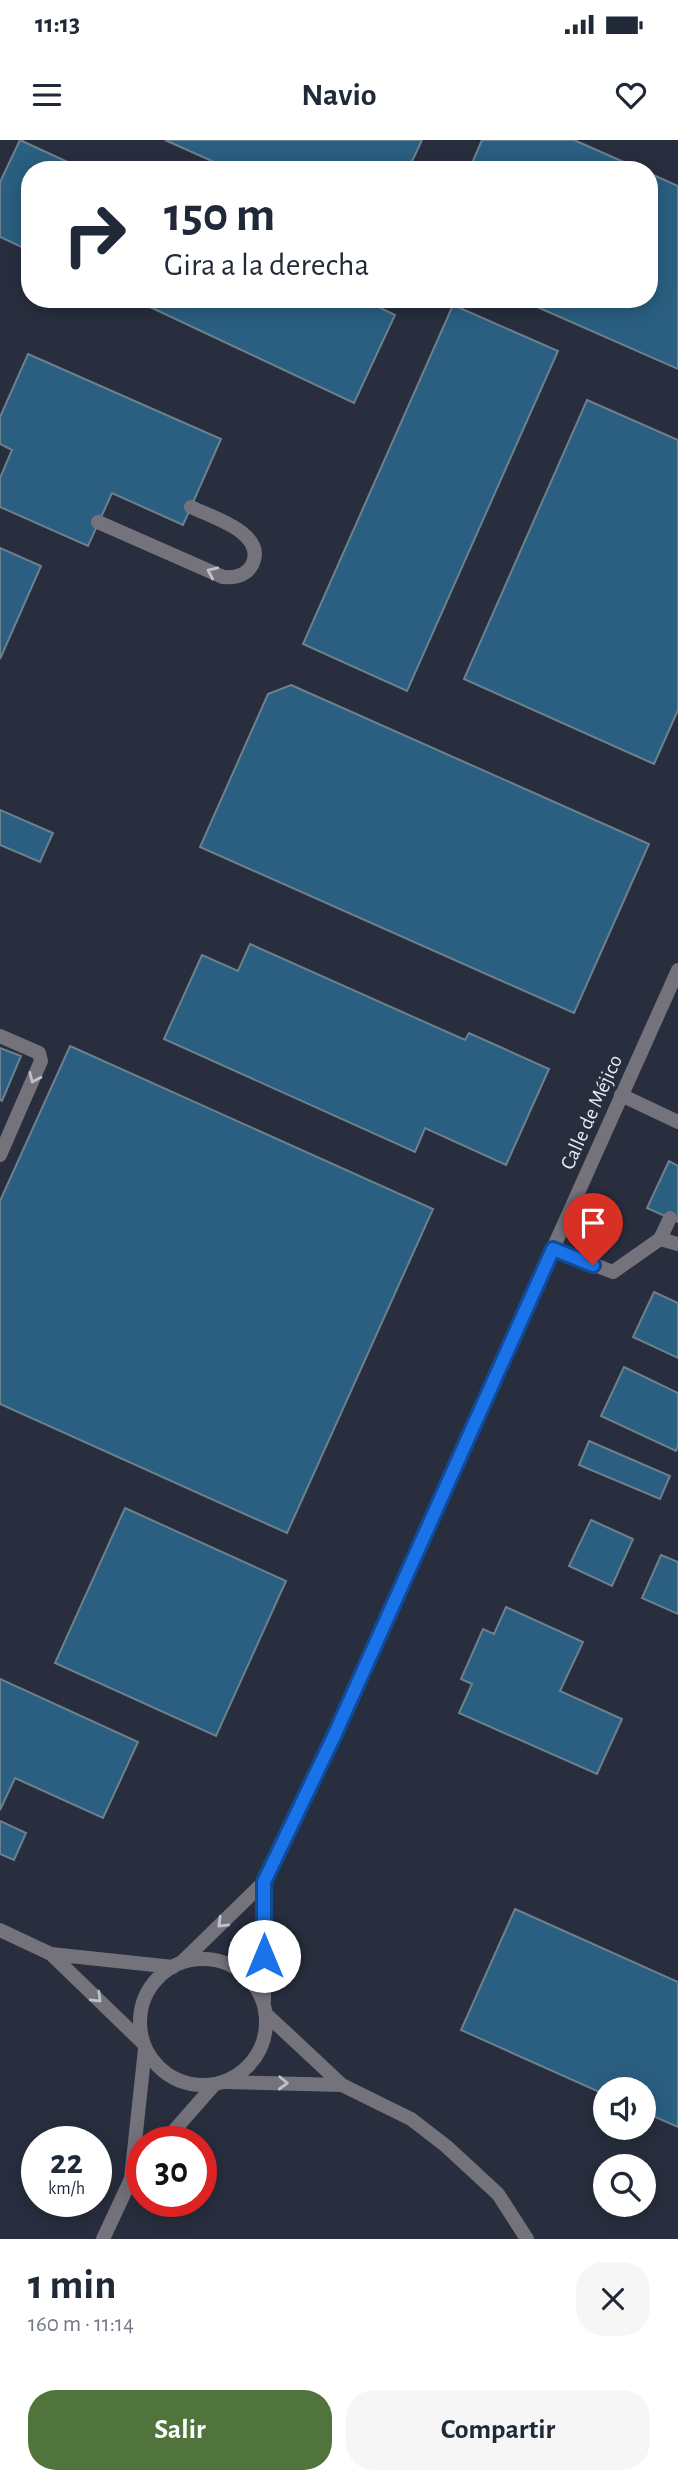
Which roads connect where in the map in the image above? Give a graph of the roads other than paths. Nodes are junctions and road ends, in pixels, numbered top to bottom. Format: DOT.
graph roads {
  1 [pos="191,506"];
  2 [pos="99,523"];
  3 [pos="678,970"];
  4 [pos="0,1037"];
  5 [pos="621,1095"];
  6 [pos="678,1122"];
  7 [pos="0,1155"];
  8 [pos="670,1218"];
  9 [pos="660,1239"];
  10 [pos="678,1244"];
  11 [pos="553,1249"];
  12 [pos="264,1882"];
  13 [pos="0,1930"];
  14 [pos="51,1954"];
  15 [pos="177,1965"];
  16 [pos="265,2010"];
  17 [pos="144,2046"];
  18 [pos="219,2083"];
  19 [pos="342,2085"];
  20 [pos="136,2126"];
  21 [pos="179,2126"];
  22 [pos="126,2190"];
  23 [pos="103,2239"];
  24 [pos="527,2239"];
  1 -- 2 [label="street, one-way"];
  3 -- 5 [label="street, Calle de Méjico"];
  4 -- 7 [label="street, one-way"];
  5 -- 6 [label="street"];
  5 -- 11 [label="street, Calle de Méjico"];
  8 -- 9 [label="street"];
  9 -- 10 [label="street"];
  9 -- 11 [label="street"];
  11 -- 12 [label="street, Calle de Méjico"];
  12 -- 15 [label="street, Calle de Méjico, one-way"];
  12 -- 16 [label="street, Calle de Méjico"];
  13 -- 14 [label="street"];
  14 -- 15 [label="street"];
  14 -- 17 [label="street, one-way"];
  15 -- 16 [label="street"];
  15 -- 17 [label="street"];
  16 -- 18 [label="street"];
  16 -- 19 [label="street"];
  17 -- 18 [label="street"];
  17 -- 20 [label="street"];
  18 -- 19 [label="street, one-way"];
  18 -- 21 [label="street"];
  19 -- 24 [label="street"];
  22 -- 23 [label="street"];
}
